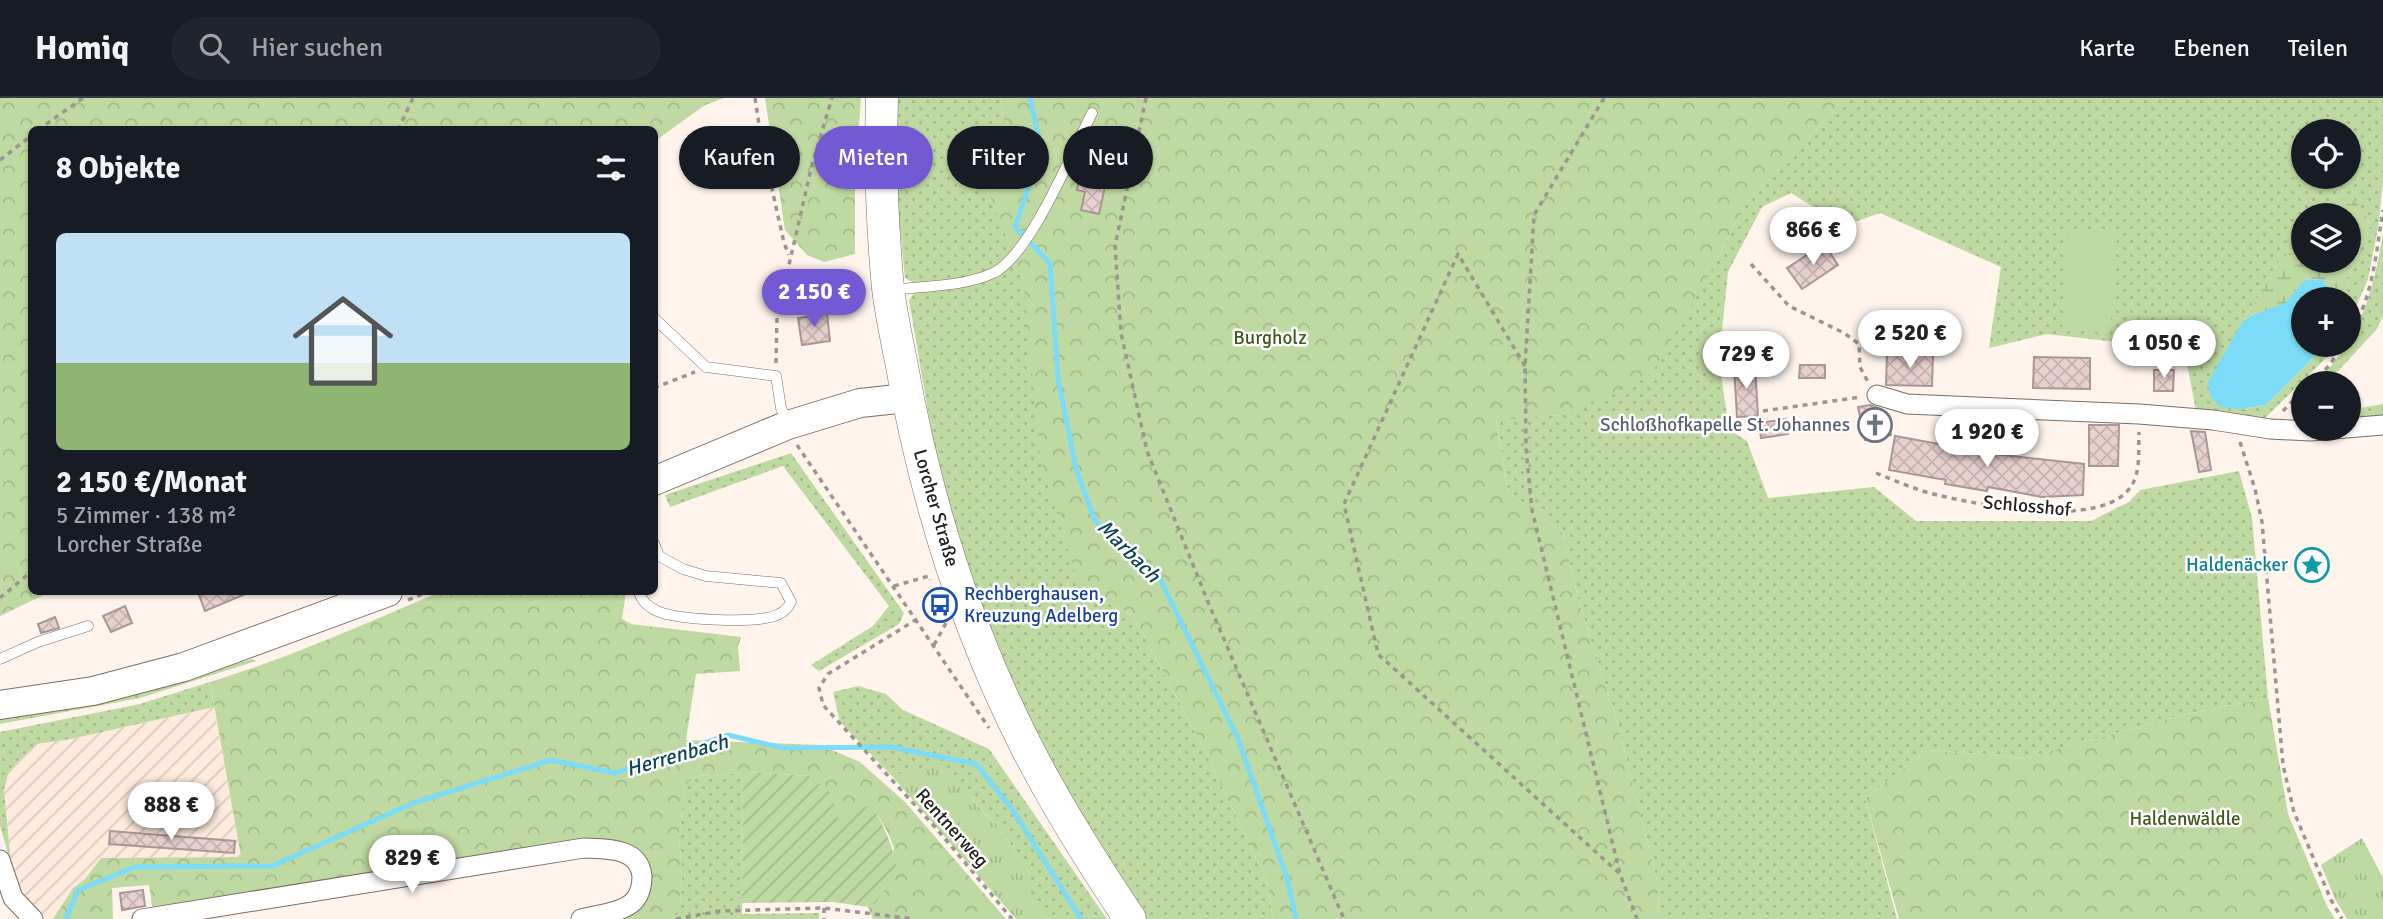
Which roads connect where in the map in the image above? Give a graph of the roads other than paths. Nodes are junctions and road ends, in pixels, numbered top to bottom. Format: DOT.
graph roads {
  1 [pos="882,98"];
  2 [pos="1092,113"];
  3 [pos="888,290"];
  4 [pos="658,322"];
  5 [pos="1877,395"];
  6 [pos="907,398"];
  7 [pos="2383,425"];
  8 [pos="792,434"];
  9 [pos="658,480"];
  10 [pos="658,553"];
  11 [pos="380,595"];
  12 [pos="640,595"];
  13 [pos="88,626"];
  14 [pos="0,659"];
  15 [pos="0,705"];
  16 [pos="0,860"];
  17 [pos="33,919"];
  18 [pos="142,919"];
  19 [pos="581,919"];
  20 [pos="1130,919"];
  1 -- 3 [label="main road, Lorcher Straße"];
  2 -- 3 [label="lane"];
  3 -- 6 [label="main road, Lorcher Straße"];
  4 -- 8 [label="lane"];
  5 -- 7 [label="street"];
  6 -- 8 [label="main road"];
  6 -- 20 [label="main road, Lorcher Straße"];
  8 -- 9 [label="main road"];
  10 -- 12 [label="lane"];
  11 -- 15 [label="main road"];
  13 -- 14 [label="lane"];
  16 -- 17 [label="street"];
  18 -- 19 [label="street"];
}
